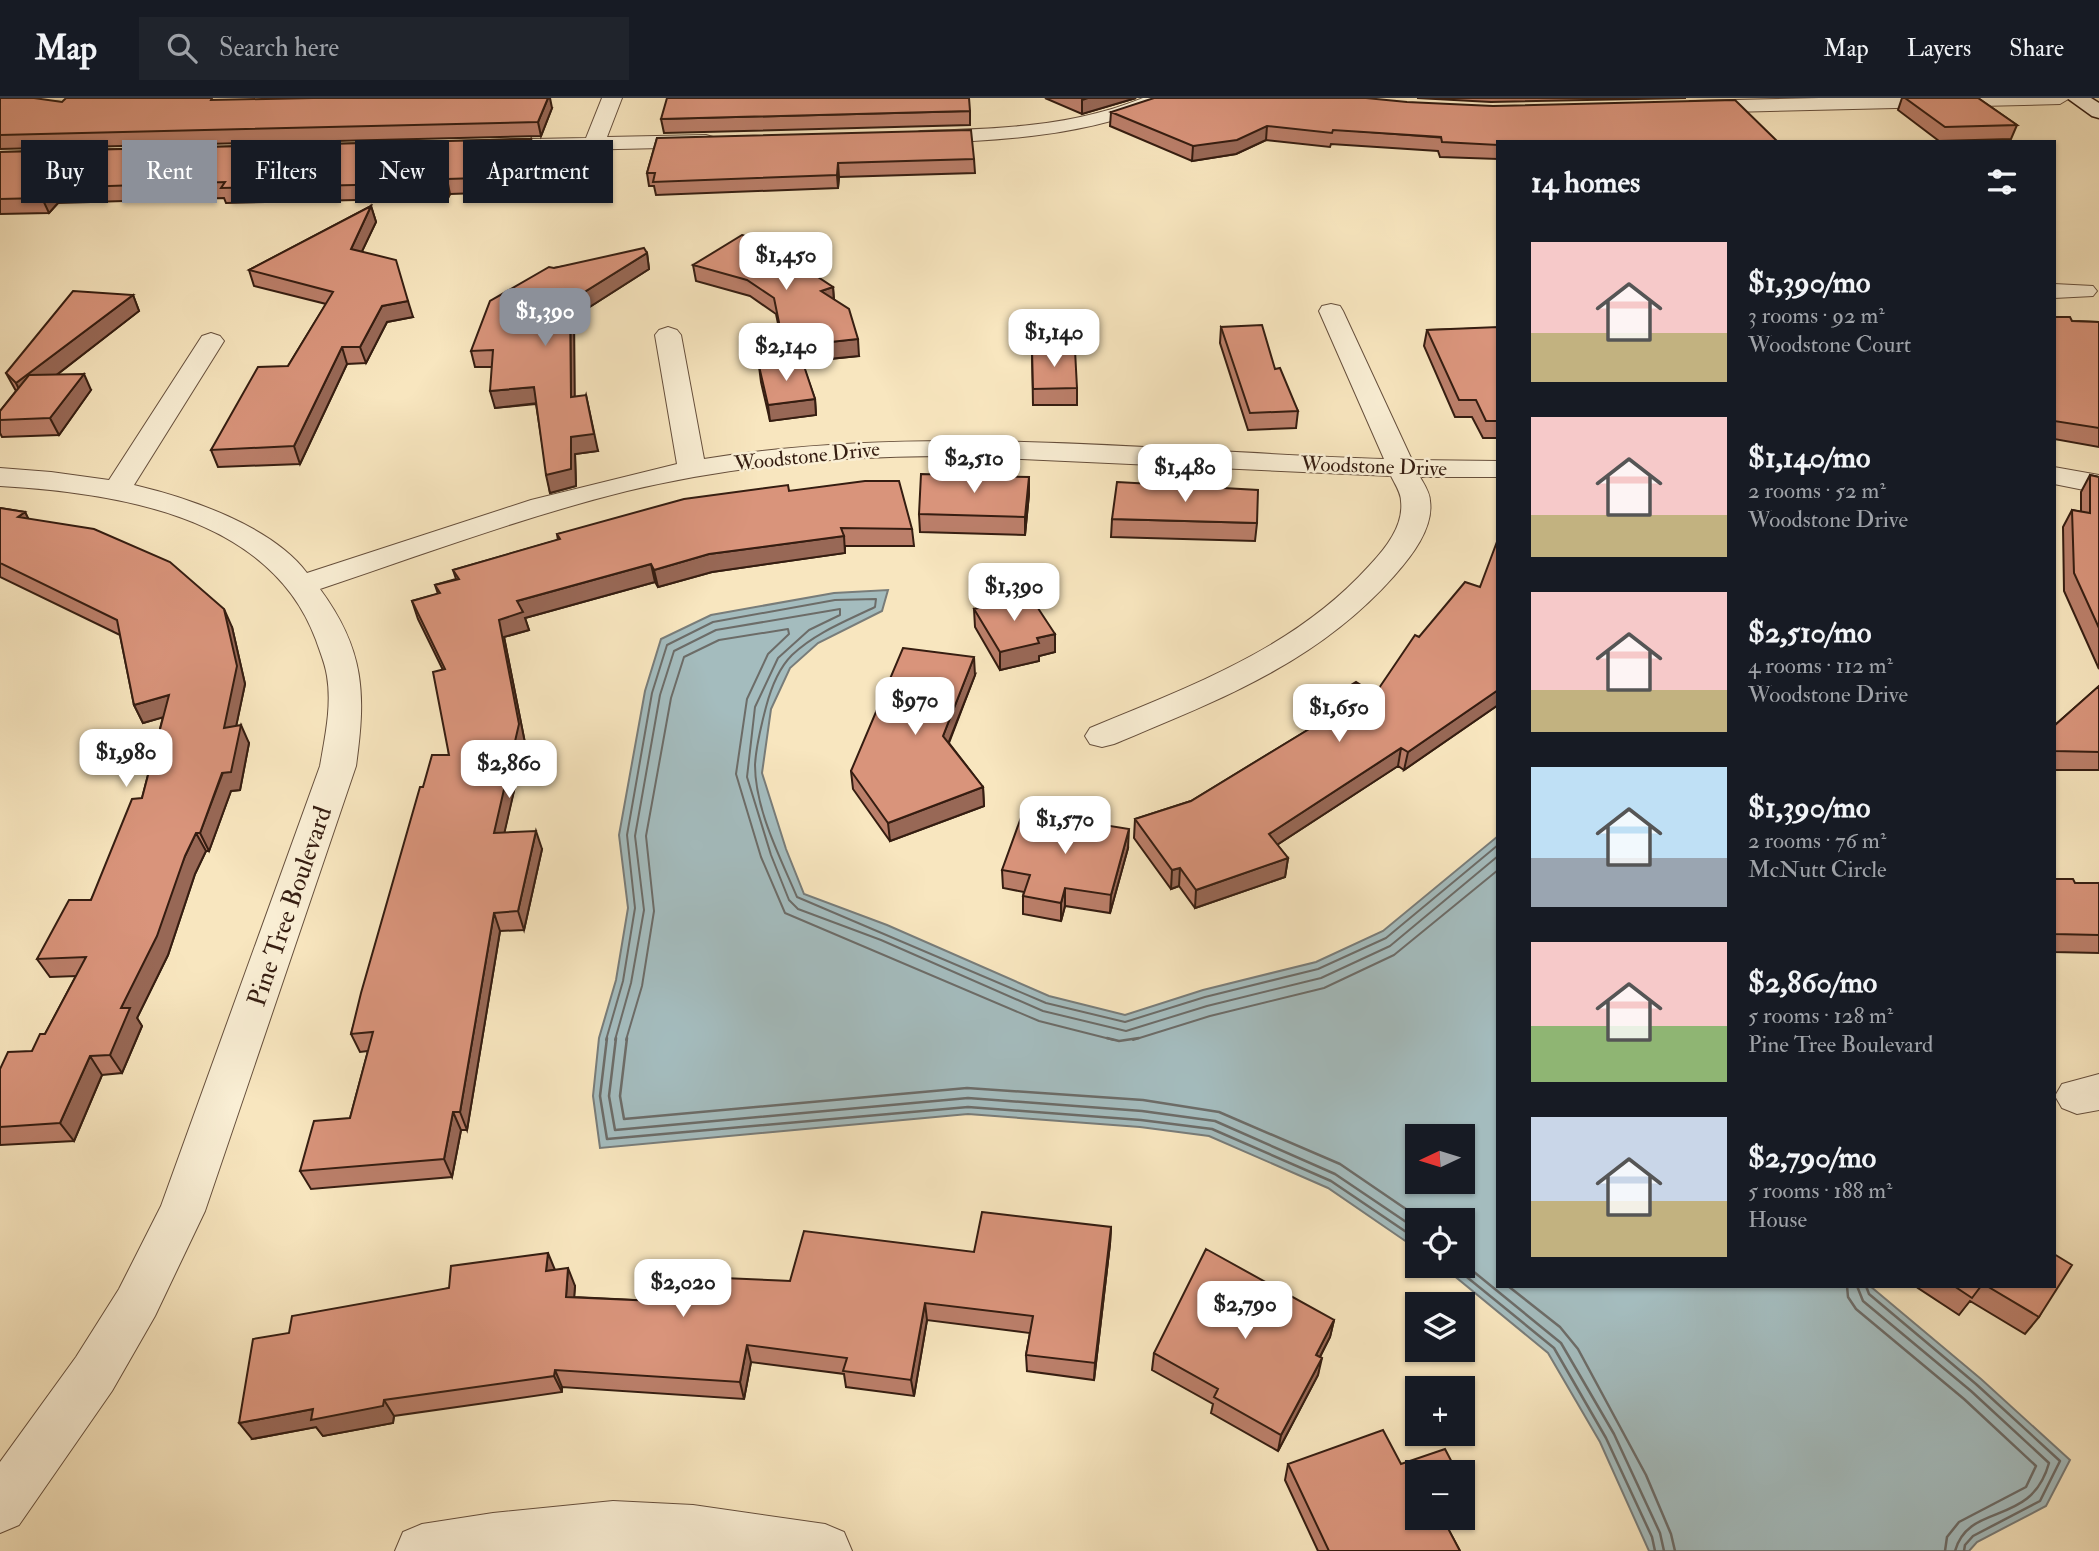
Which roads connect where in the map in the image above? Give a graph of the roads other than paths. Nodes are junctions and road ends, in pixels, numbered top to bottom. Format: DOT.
graph roads {
  1 [pos="612,98"];
  2 [pos="1160,98"];
  3 [pos="2060,98"];
  4 [pos="2077,98"];
  5 [pos="1669,107"];
  6 [pos="2099,112"];
  7 [pos="897,137"];
  8 [pos="595,140"];
  9 [pos="732,141"];
  10 [pos="613,143"];
  11 [pos="2056,291"];
  12 [pos="2085,291"];
  13 [pos="1331,311"];
  14 [pos="668,334"];
  15 [pos="211,341"];
  16 [pos="1403,469"];
  17 [pos="1496,469"];
  18 [pos="692,470"];
  19 [pos="2056,475"];
  20 [pos="0,477"];
  21 [pos="2099,484"];
  22 [pos="117,489"];
  23 [pos="302,585"];
  24 [pos="1102,736"];
  25 [pos="0,1506"];
  26 [pos="422,1551"];
  27 [pos="825,1551"];
  1 -- 8 [label="street"];
  2 -- 7 [label="street"];
  3 -- 5 [label="street"];
  4 -- 6 [label="street"];
  9 -- 10 [label="street"];
  11 -- 12 [label="street"];
  13 -- 16 [label="street"];
  14 -- 18 [label="street"];
  15 -- 22 [label="street"];
  16 -- 17 [label="street, Woodstone Drive"];
  16 -- 18 [label="street, Woodstone Drive"];
  16 -- 24 [label="street"];
  18 -- 23 [label="street, Woodstone Drive"];
  19 -- 21 [label="street"];
  20 -- 22 [label="street, Pine Tree Boulevard"];
  22 -- 23 [label="street, Pine Tree Boulevard"];
  23 -- 25 [label="street, Pine Tree Boulevard"];
  26 -- 27 [label="street"];
}
